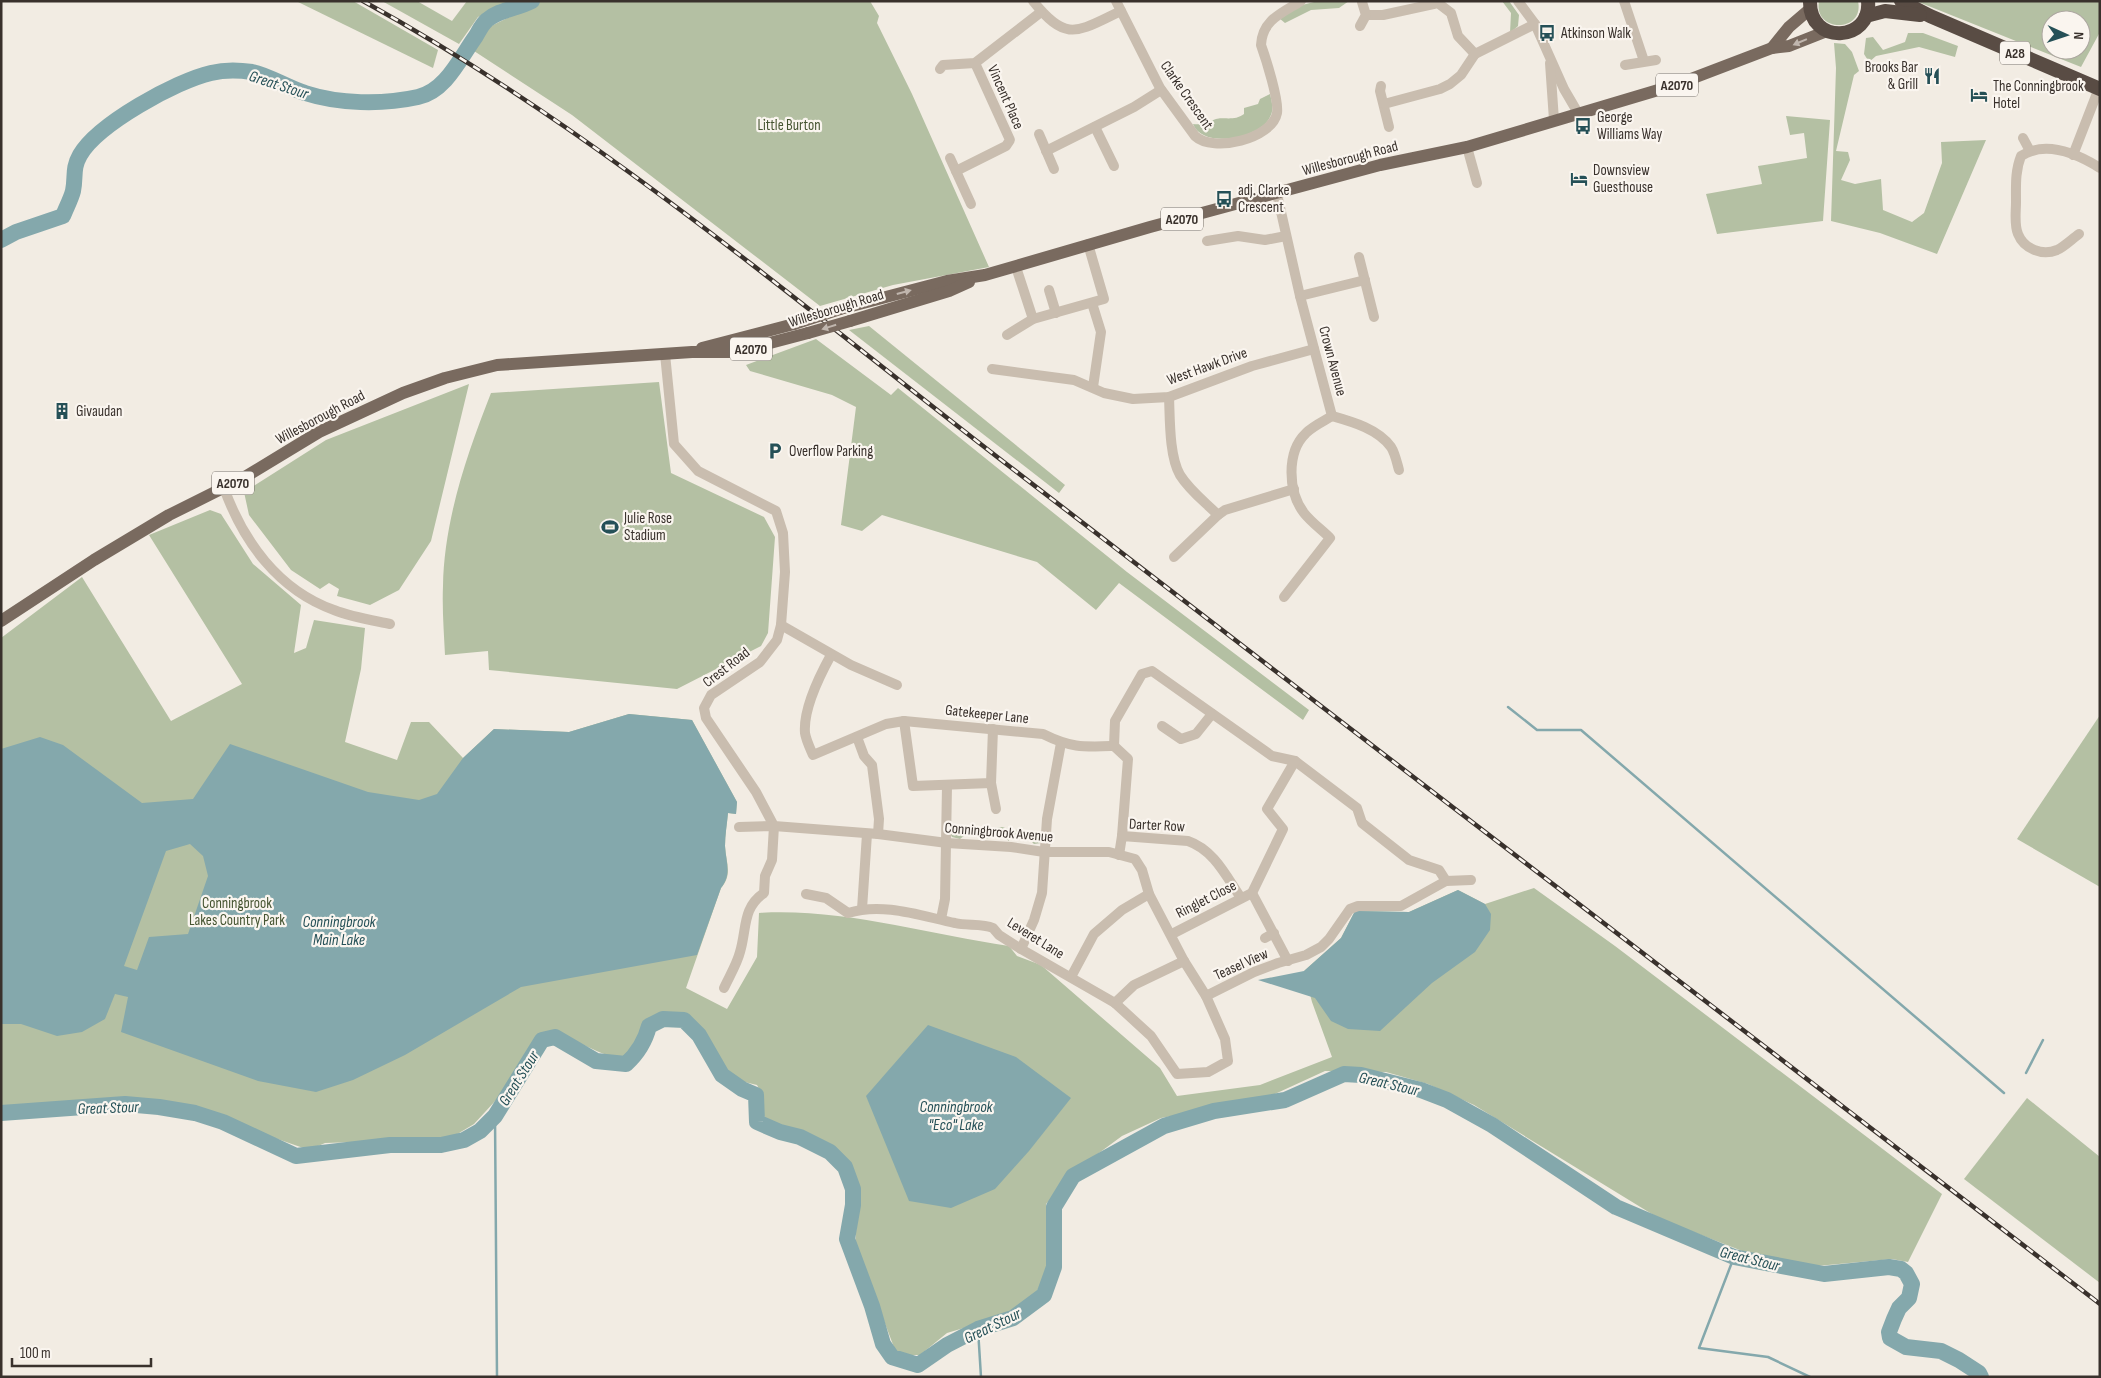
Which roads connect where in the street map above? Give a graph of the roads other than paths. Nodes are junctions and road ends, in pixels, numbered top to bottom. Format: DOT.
graph roads {
  1 [pos="1033,1"];
  2 [pos="1301,1"];
  3 [pos="1518,1"];
  4 [pos="1624,1"];
  5 [pos="1868,1"];
  6 [pos="1901,1"];
  7 [pos="1362,2"];
  8 [pos="1810,5"];
  9 [pos="1119,6"];
  10 [pos="1041,12"];
  11 [pos="1366,15"];
  12 [pos="1866,16"];
  13 [pos="1930,16"];
  14 [pos="1535,24"];
  15 [pos="1360,26"];
  16 [pos="1827,31"];
  17 [pos="1772,48"];
  18 [pos="1475,54"];
  19 [pos="1549,59"];
  20 [pos="1656,60"];
  21 [pos="1644,61"];
  22 [pos="975,63"];
  23 [pos="1625,65"];
  24 [pos="940,69"];
  25 [pos="1381,86"];
  26 [pos="2099,89"];
  27 [pos="1161,90"];
  28 [pos="1384,104"];
  29 [pos="1578,113"];
  30 [pos="1554,120"];
  31 [pos="1095,127"];
  32 [pos="1389,127"];
  33 [pos="1039,134"];
  34 [pos="2023,138"];
  35 [pos="1467,147"];
  36 [pos="1046,150"];
  37 [pos="2030,151"];
  38 [pos="2073,155"];
  39 [pos="950,158"];
  40 [pos="1114,166"];
  41 [pos="1054,168"];
  42 [pos="2100,168"];
  43 [pos="956,170"];
  44 [pos="1477,183"];
  45 [pos="1277,194"];
  46 [pos="971,204"];
  47 [pos="2079,234"];
  48 [pos="1286,236"];
  49 [pos="1208,241"];
  50 [pos="1088,244"];
  51 [pos="1359,257"];
  52 [pos="1016,266"];
  53 [pos="985,275"];
  54 [pos="1365,280"];
  55 [pos="1049,290"];
  56 [pos="1300,296"];
  57 [pos="1092,303"];
  58 [pos="1056,313"];
  59 [pos="1374,317"];
  60 [pos="1033,320"];
  61 [pos="1006,335"];
  62 [pos="1314,349"];
  63 [pos="692,352"];
  64 [pos="665,354"];
  65 [pos="992,369"];
  66 [pos="1093,387"];
  67 [pos="1168,397"];
  68 [pos="1332,416"];
  69 [pos="1399,470"];
  70 [pos="224,488"];
  71 [pos="1294,489"];
  72 [pos="1218,515"];
  73 [pos="1174,558"];
  74 [pos="1284,597"];
  75 [pos="1,621"];
  76 [pos="390,624"];
  77 [pos="781,625"];
  78 [pos="831,655"];
  79 [pos="897,684"];
  80 [pos="1212,714"];
  81 [pos="904,721"];
  82 [pos="1162,726"];
  83 [pos="992,730"];
  84 [pos="857,737"];
  85 [pos="1061,743"];
  86 [pos="1114,746"];
  87 [pos="1295,761"];
  88 [pos="991,783"];
  89 [pos="947,786"];
  90 [pos="996,809"];
  91 [pos="774,826"];
  92 [pos="739,827"];
  93 [pos="872,834"];
  94 [pos="1122,836"];
  95 [pos="947,843"];
  96 [pos="1044,852"];
  97 [pos="1119,855"];
  98 [pos="1470,880"];
  99 [pos="1446,881"];
  100 [pos="1252,893"];
  101 [pos="806,894"];
  102 [pos="1149,894"];
  103 [pos="1241,898"];
  104 [pos="862,909"];
  105 [pos="941,919"];
  106 [pos="1172,934"];
  107 [pos="1021,949"];
  108 [pos="1288,960"];
  109 [pos="1184,961"];
  110 [pos="1071,977"];
  111 [pos="724,988"];
  112 [pos="1206,996"];
  113 [pos="1115,1003"];
  114 [pos="1228,1061"];
  1 -- 10 [label="street"];
  2 -- 27 [label="street, Clarke Crescent"];
  3 -- 14 [label="street"];
  4 -- 21 [label="street"];
  5 -- 12 [label="highway"];
  6 -- 13 [label="highway, A28"];
  7 -- 11 [label="street"];
  8 -- 16 [label="highway"];
  8 -- 17 [label="main road"];
  9 -- 10 [label="street"];
  9 -- 27 [label="street, Clarke Crescent"];
  10 -- 22 [label="street, Vincent Place"];
  11 -- 15 [label="street"];
  11 -- 18 [label="street"];
  12 -- 13 [label="highway, A28"];
  12 -- 16 [label="highway"];
  13 -- 26 [label="highway, A28"];
  14 -- 18 [label="street"];
  14 -- 19 [label="street"];
  16 -- 17 [label="main road, A2070, one-way"];
  17 -- 29 [label="main road, A2070"];
  18 -- 28 [label="street"];
  19 -- 29 [label="street"];
  19 -- 30 [label="street"];
  20 -- 21 [label="street"];
  21 -- 23 [label="street"];
  22 -- 24 [label="street, Vincent Place"];
  22 -- 43 [label="street, Vincent Place"];
  25 -- 28 [label="street"];
  26 -- 38 [label="street"];
  27 -- 31 [label="street"];
  28 -- 32 [label="street"];
  29 -- 30 [label="main road, Willesborough Road / A2070"];
  30 -- 35 [label="main road, Willesborough Road / A2070"];
  31 -- 36 [label="street"];
  31 -- 40 [label="street"];
  33 -- 36 [label="street"];
  34 -- 37 [label="street"];
  35 -- 44 [label="street"];
  35 -- 45 [label="main road, Willesborough Road / A2070"];
  36 -- 41 [label="street"];
  37 -- 38 [label="street"];
  37 -- 47 [label="street"];
  38 -- 42 [label="street"];
  39 -- 43 [label="street"];
  43 -- 46 [label="street"];
  45 -- 48 [label="street, Crown Avenue"];
  45 -- 50 [label="main road, Willesborough Road / A2070"];
  48 -- 49 [label="street"];
  48 -- 56 [label="street, Crown Avenue"];
  50 -- 52 [label="main road, Willesborough Road / A2070"];
  50 -- 57 [label="street"];
  51 -- 54 [label="street"];
  52 -- 53 [label="main road, Willesborough Road / A2070"];
  52 -- 60 [label="street"];
  63 -- 53 [label="main road, Willesborough Road / A2070, one-way, bridge"];
  53 -- 63 [label="main road, Willesborough Road / A2070, one-way, bridge"];
  54 -- 56 [label="street"];
  54 -- 59 [label="street"];
  55 -- 58 [label="street"];
  56 -- 62 [label="street, Crown Avenue"];
  57 -- 58 [label="street"];
  57 -- 66 [label="street"];
  58 -- 60 [label="street"];
  60 -- 61 [label="street"];
  62 -- 67 [label="street, West Hawk Drive"];
  62 -- 68 [label="street, Crown Avenue"];
  63 -- 64 [label="main road, Willesborough Road / A2070"];
  64 -- 70 [label="main road, Willesborough Road / A2070"];
  64 -- 77 [label="street"];
  65 -- 66 [label="street, West Hawk Drive"];
  66 -- 67 [label="street, West Hawk Drive"];
  67 -- 72 [label="street"];
  68 -- 69 [label="street"];
  68 -- 71 [label="street, Crown Avenue"];
  70 -- 75 [label="main road, Willesborough Road / A2070"];
  70 -- 76 [label="street"];
  71 -- 72 [label="street"];
  71 -- 74 [label="street, Crown Avenue"];
  72 -- 73 [label="street"];
  77 -- 78 [label="street"];
  77 -- 91 [label="street, Crest Road"];
  78 -- 79 [label="street"];
  78 -- 84 [label="street, Gatekeeper Lane"];
  80 -- 82 [label="street"];
  80 -- 86 [label="street"];
  80 -- 87 [label="street"];
  81 -- 83 [label="street, Gatekeeper Lane"];
  81 -- 84 [label="street, Gatekeeper Lane"];
  81 -- 89 [label="street"];
  83 -- 85 [label="street, Gatekeeper Lane"];
  83 -- 88 [label="street"];
  84 -- 93 [label="street"];
  85 -- 86 [label="street, Gatekeeper Lane"];
  85 -- 96 [label="street"];
  86 -- 94 [label="street"];
  87 -- 99 [label="street"];
  87 -- 100 [label="street, Ringlet Close"];
  88 -- 89 [label="street"];
  88 -- 90 [label="street"];
  89 -- 95 [label="street"];
  91 -- 92 [label="street, Conningbrook Avenue"];
  91 -- 93 [label="street, Conningbrook Avenue"];
  91 -- 111 [label="street"];
  93 -- 95 [label="street, Conningbrook Avenue"];
  93 -- 104 [label="street"];
  94 -- 97 [label="street, Darter Row"];
  94 -- 103 [label="street, Darter Row"];
  95 -- 96 [label="street, Conningbrook Avenue"];
  95 -- 105 [label="street"];
  96 -- 97 [label="street, Conningbrook Avenue"];
  96 -- 107 [label="street"];
  97 -- 102 [label="street, Conningbrook Avenue"];
  98 -- 99 [label="street, Teasel View"];
  99 -- 108 [label="street, Teasel View"];
  100 -- 103 [label="street, Ringlet Close"];
  100 -- 108 [label="street, Teasel View"];
  101 -- 104 [label="street, Leveret Lane"];
  102 -- 106 [label="street, Conningbrook Avenue"];
  102 -- 110 [label="street"];
  103 -- 106 [label="street, Ringlet Close"];
  104 -- 105 [label="street, Leveret Lane"];
  105 -- 107 [label="street, Leveret Lane"];
  106 -- 109 [label="street, Conningbrook Avenue"];
  107 -- 110 [label="street, Leveret Lane"];
  108 -- 112 [label="street, Teasel View"];
  109 -- 112 [label="street, Conningbrook Avenue"];
  109 -- 113 [label="street"];
  110 -- 113 [label="street, Leveret Lane"];
  112 -- 114 [label="street, Conningbrook Avenue"];
  113 -- 114 [label="street, Leveret Lane"];
}
